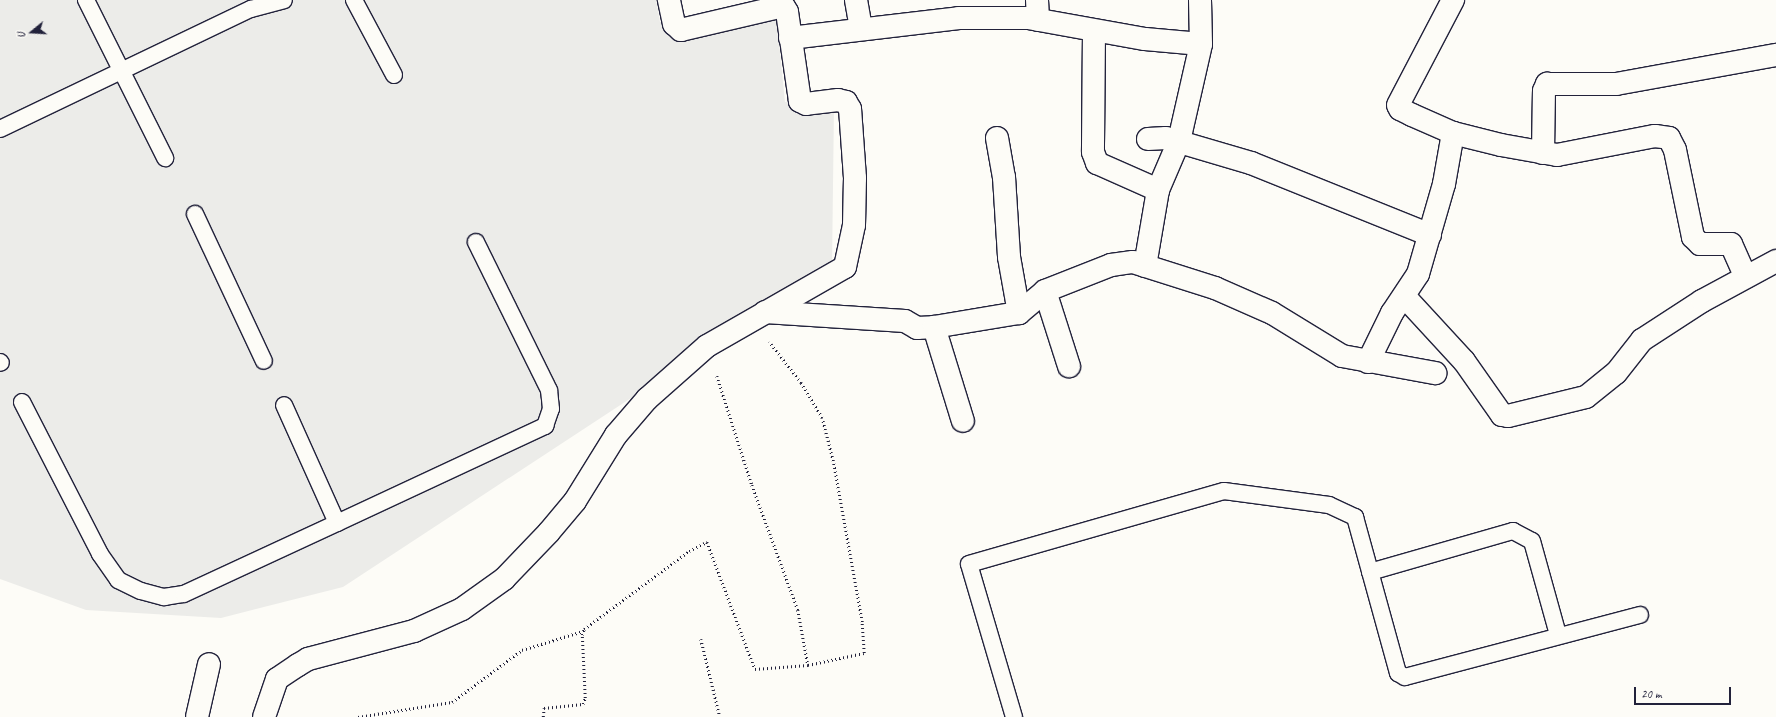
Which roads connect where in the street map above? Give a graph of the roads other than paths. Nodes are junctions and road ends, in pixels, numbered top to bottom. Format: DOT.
graph roads {
  1 [pos="86,0"];
  2 [pos="284,0"];
  3 [pos="354,0"];
  4 [pos="669,0"];
  5 [pos="856,0"];
  6 [pos="1200,0"];
  7 [pos="1453,0"];
  8 [pos="1037,10"];
  9 [pos="861,28"];
  10 [pos="1094,31"];
  11 [pos="790,38"];
  12 [pos="1201,44"];
  13 [pos="1776,55"];
  14 [pos="122,69"];
  15 [pos="394,75"];
  16 [pos="0,129"];
  17 [pos="1454,133"];
  18 [pos="997,138"];
  19 [pos="1148,139"];
  20 [pos="1179,141"];
  21 [pos="1543,153"];
  22 [pos="165,158"];
  23 [pos="1158,190"];
  24 [pos="195,214"];
  25 [pos="1430,235"];
  26 [pos="476,242"];
  27 [pos="1776,261"];
  28 [pos="1145,266"];
  29 [pos="1745,276"];
  30 [pos="1045,291"];
  31 [pos="1404,296"];
  32 [pos="1019,313"];
  33 [pos="758,316"];
  34 [pos="934,327"];
  35 [pos="264,361"];
  36 [pos="1368,362"];
  37 [pos="1069,366"];
  38 [pos="1435,373"];
  39 [pos="22,402"];
  40 [pos="284,405"];
  41 [pos="963,421"];
  42 [pos="337,523"];
  43 [pos="1370,572"];
  44 [pos="1640,615"];
  45 [pos="1558,635"];
  46 [pos="209,664"];
  47 [pos="197,717"];
  48 [pos="264,717"];
  49 [pos="1014,717"];
  1 -- 14 [label="lane"];
  2 -- 14 [label="lane"];
  3 -- 15 [label="lane"];
  4 -- 11 [label="street"];
  5 -- 9 [label="street"];
  6 -- 12 [label="street"];
  7 -- 17 [label="street"];
  8 -- 9 [label="street"];
  8 -- 10 [label="street"];
  9 -- 11 [label="street"];
  10 -- 12 [label="street"];
  10 -- 23 [label="street"];
  11 -- 33 [label="street"];
  12 -- 20 [label="street"];
  13 -- 21 [label="street"];
  14 -- 16 [label="lane"];
  14 -- 22 [label="lane"];
  17 -- 21 [label="street"];
  17 -- 25 [label="street"];
  18 -- 32 [label="street"];
  19 -- 20 [label="street"];
  20 -- 23 [label="street"];
  20 -- 25 [label="street"];
  21 -- 29 [label="street"];
  23 -- 28 [label="street"];
  24 -- 35 [label="lane"];
  25 -- 31 [label="street"];
  26 -- 42 [label="lane"];
  27 -- 29 [label="street"];
  28 -- 30 [label="street"];
  28 -- 36 [label="street"];
  29 -- 31 [label="street"];
  30 -- 32 [label="street"];
  30 -- 37 [label="street"];
  31 -- 36 [label="street"];
  32 -- 34 [label="street"];
  33 -- 34 [label="street"];
  33 -- 48 [label="street"];
  34 -- 41 [label="street"];
  36 -- 38 [label="street"];
  39 -- 42 [label="lane"];
  40 -- 42 [label="lane"];
  43 -- 45 [label="lane"];
  43 -- 45 [label="lane"];
  43 -- 49 [label="lane"];
  44 -- 45 [label="lane"];
  46 -- 47 [label="street"];
}
